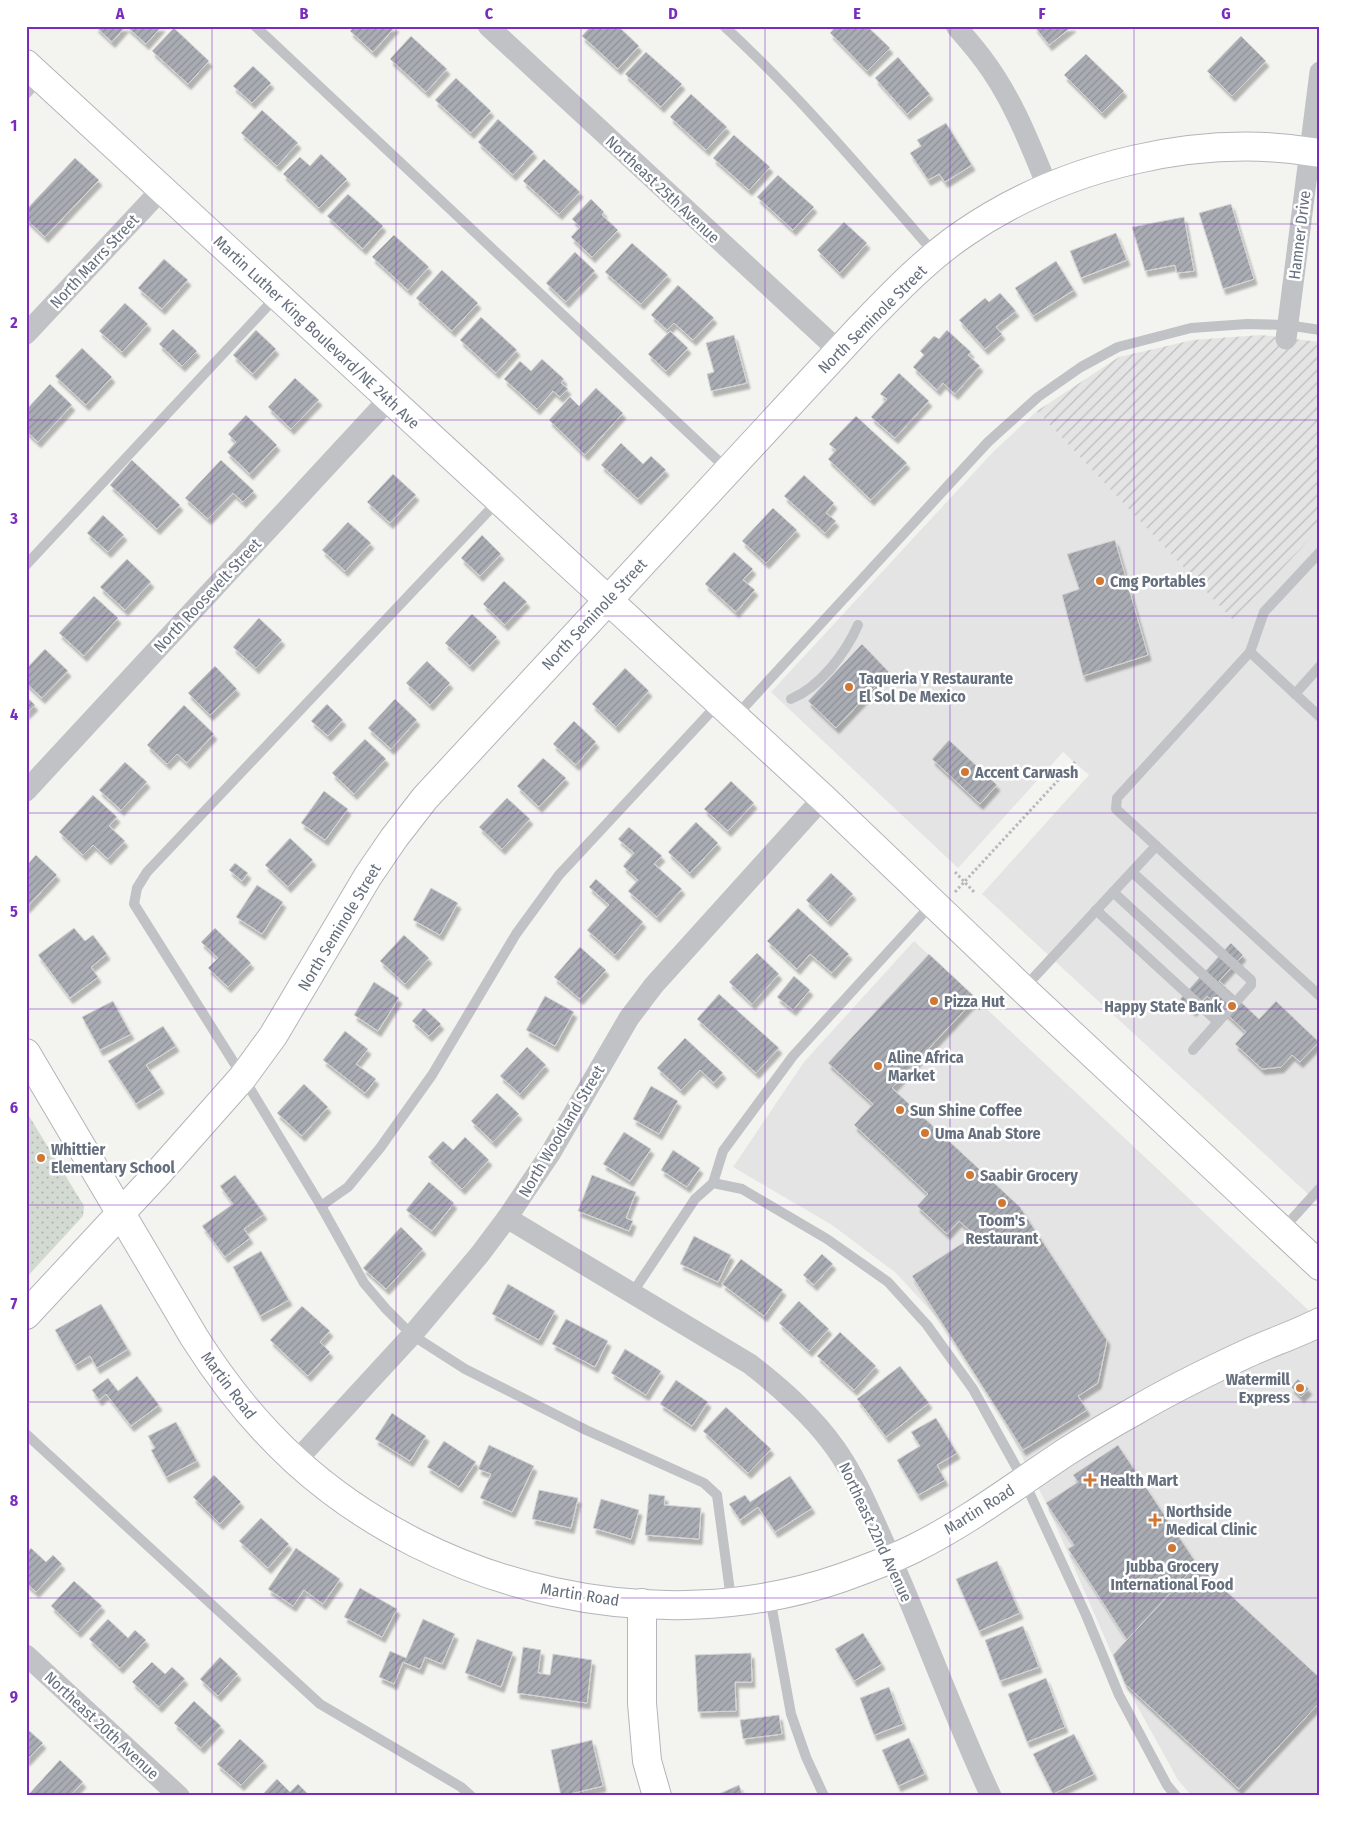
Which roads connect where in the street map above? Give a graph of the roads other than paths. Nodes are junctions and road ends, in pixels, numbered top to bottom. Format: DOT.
graph roads {
  1 [pos="256,26"];
  2 [pos="488,26"];
  3 [pos="724,26"];
  4 [pos="956,26"];
  5 [pos="1320,72"];
  6 [pos="31,78"];
  7 [pos="1314,152"];
  8 [pos="1048,188"];
  9 [pos="162,189"];
  10 [pos="936,255"];
  11 [pos="278,295"];
  12 [pos="1320,330"];
  13 [pos="1287,332"];
  14 [pos="26,334"];
  15 [pos="839,352"];
  16 [pos="389,399"];
  17 [pos="728,470"];
  18 [pos="499,500"];
  19 [pos="1320,552"];
  20 [pos="26,565"];
  21 [pos="607,600"];
  22 [pos="858,625"];
  23 [pos="1250,652"];
  24 [pos="1320,666"];
  25 [pos="1295,694"];
  26 [pos="791,699"];
  27 [pos="727,710"];
  28 [pos="1320,717"];
  29 [pos="26,791"];
  30 [pos="823,798"];
  31 [pos="1156,846"];
  32 [pos="1132,872"];
  33 [pos="1113,892"];
  34 [pos="936,906"];
  35 [pos="1096,910"];
  36 [pos="1023,989"];
  37 [pos="1320,996"];
  38 [pos="1234,1003"];
  39 [pos="1218,1022"];
  40 [pos="1193,1050"];
  41 [pos="26,1053"];
  42 [pos="243,1077"];
  43 [pos="713,1183"];
  44 [pos="1320,1188"];
  45 [pos="321,1206"];
  46 [pos="121,1212"];
  47 [pos="507,1218"];
  48 [pos="1281,1230"];
  49 [pos="1320,1266"];
  50 [pos="633,1292"];
  51 [pos="26,1315"];
  52 [pos="1320,1322"];
  53 [pos="412,1335"];
  54 [pos="26,1434"];
  55 [pos="296,1461"];
  56 [pos="1024,1481"];
  57 [pos="891,1559"];
  58 [pos="770,1597"];
  59 [pos="732,1602"];
  60 [pos="642,1603"];
  61 [pos="26,1655"];
  62 [pos="179,1796"];
  63 [pos="471,1796"];
  64 [pos="657,1796"];
  65 [pos="824,1796"];
  66 [pos="991,1796"];
  67 [pos="1176,1796"];
  1 -- 17 [label="lane"];
  2 -- 15 [label="street, Northeast 25th Avenue"];
  3 -- 10 [label="lane"];
  4 -- 8 [label="street"];
  5 -- 7 [label="street, Hamner Drive"];
  6 -- 9 [label="street, Martin Luther King Boulevard/NE 24th Ave"];
  7 -- 8 [label="street, North Seminole Street"];
  7 -- 13 [label="street, Hamner Drive"];
  8 -- 10 [label="street, North Seminole Street"];
  9 -- 11 [label="street, Martin Luther King Boulevard/NE 24th Ave"];
  9 -- 14 [label="street, North Marrs Street"];
  10 -- 15 [label="street, North Seminole Street"];
  11 -- 16 [label="street, Martin Luther King Boulevard/NE 24th Ave"];
  11 -- 20 [label="lane"];
  12 -- 13 [label="lane"];
  13 -- 27 [label="lane"];
  15 -- 17 [label="street, North Seminole Street"];
  16 -- 18 [label="street, Martin Luther King Boulevard/NE 24th Ave"];
  16 -- 29 [label="street, North Roosevelt Street"];
  17 -- 21 [label="street, North Seminole Street"];
  18 -- 21 [label="street, Martin Luther King Boulevard/NE 24th Ave"];
  18 -- 42 [label="lane"];
  19 -- 23 [label="lane"];
  21 -- 27 [label="street, Martin Luther King Boulevard/NE 24th Ave"];
  21 -- 42 [label="street, North Seminole Street"];
  22 -- 26 [label="lane"];
  23 -- 25 [label="lane"];
  23 -- 31 [label="lane"];
  24 -- 25 [label="lane"];
  25 -- 28 [label="lane"];
  27 -- 30 [label="street, Martin Luther King Boulevard/NE 24th Ave"];
  27 -- 45 [label="lane"];
  30 -- 34 [label="street, Martin Luther King Boulevard/NE 24th Ave"];
  30 -- 47 [label="street, North Woodland Street"];
  31 -- 32 [label="lane"];
  31 -- 37 [label="lane"];
  32 -- 33 [label="lane"];
  32 -- 38 [label="lane"];
  33 -- 35 [label="lane"];
  33 -- 38 [label="lane"];
  34 -- 36 [label="street, Martin Luther King Boulevard/NE 24th Ave"];
  34 -- 43 [label="lane"];
  35 -- 36 [label="lane"];
  35 -- 39 [label="lane"];
  36 -- 48 [label="street, Martin Luther King Boulevard/NE 24th Ave"];
  38 -- 39 [label="lane"];
  39 -- 40 [label="lane"];
  41 -- 46 [label="street, Martin Road"];
  42 -- 45 [label="lane"];
  42 -- 46 [label="street, North Seminole Street"];
  43 -- 50 [label="lane"];
  43 -- 56 [label="lane"];
  44 -- 48 [label="lane"];
  45 -- 53 [label="lane"];
  46 -- 51 [label="street, North Seminole Street"];
  46 -- 55 [label="street, Martin Road"];
  47 -- 50 [label="street, Northeast 22nd Avenue"];
  47 -- 53 [label="street, North Woodland Street"];
  48 -- 49 [label="street, Martin Luther King Boulevard/NE 24th Ave"];
  50 -- 57 [label="street, Northeast 22nd Avenue"];
  52 -- 56 [label="street, Martin Road"];
  53 -- 55 [label="street, North Woodland Street"];
  53 -- 59 [label="lane"];
  54 -- 63 [label="lane"];
  55 -- 60 [label="street, Martin Road"];
  56 -- 57 [label="street, Martin Road"];
  56 -- 67 [label="lane"];
  57 -- 58 [label="street, Martin Road"];
  57 -- 66 [label="street, Northeast 22nd Avenue"];
  58 -- 59 [label="street, Martin Road"];
  58 -- 65 [label="lane"];
  59 -- 60 [label="street, Martin Road"];
  60 -- 64 [label="street"];
  61 -- 62 [label="street, Northeast 20th Avenue"];
}
